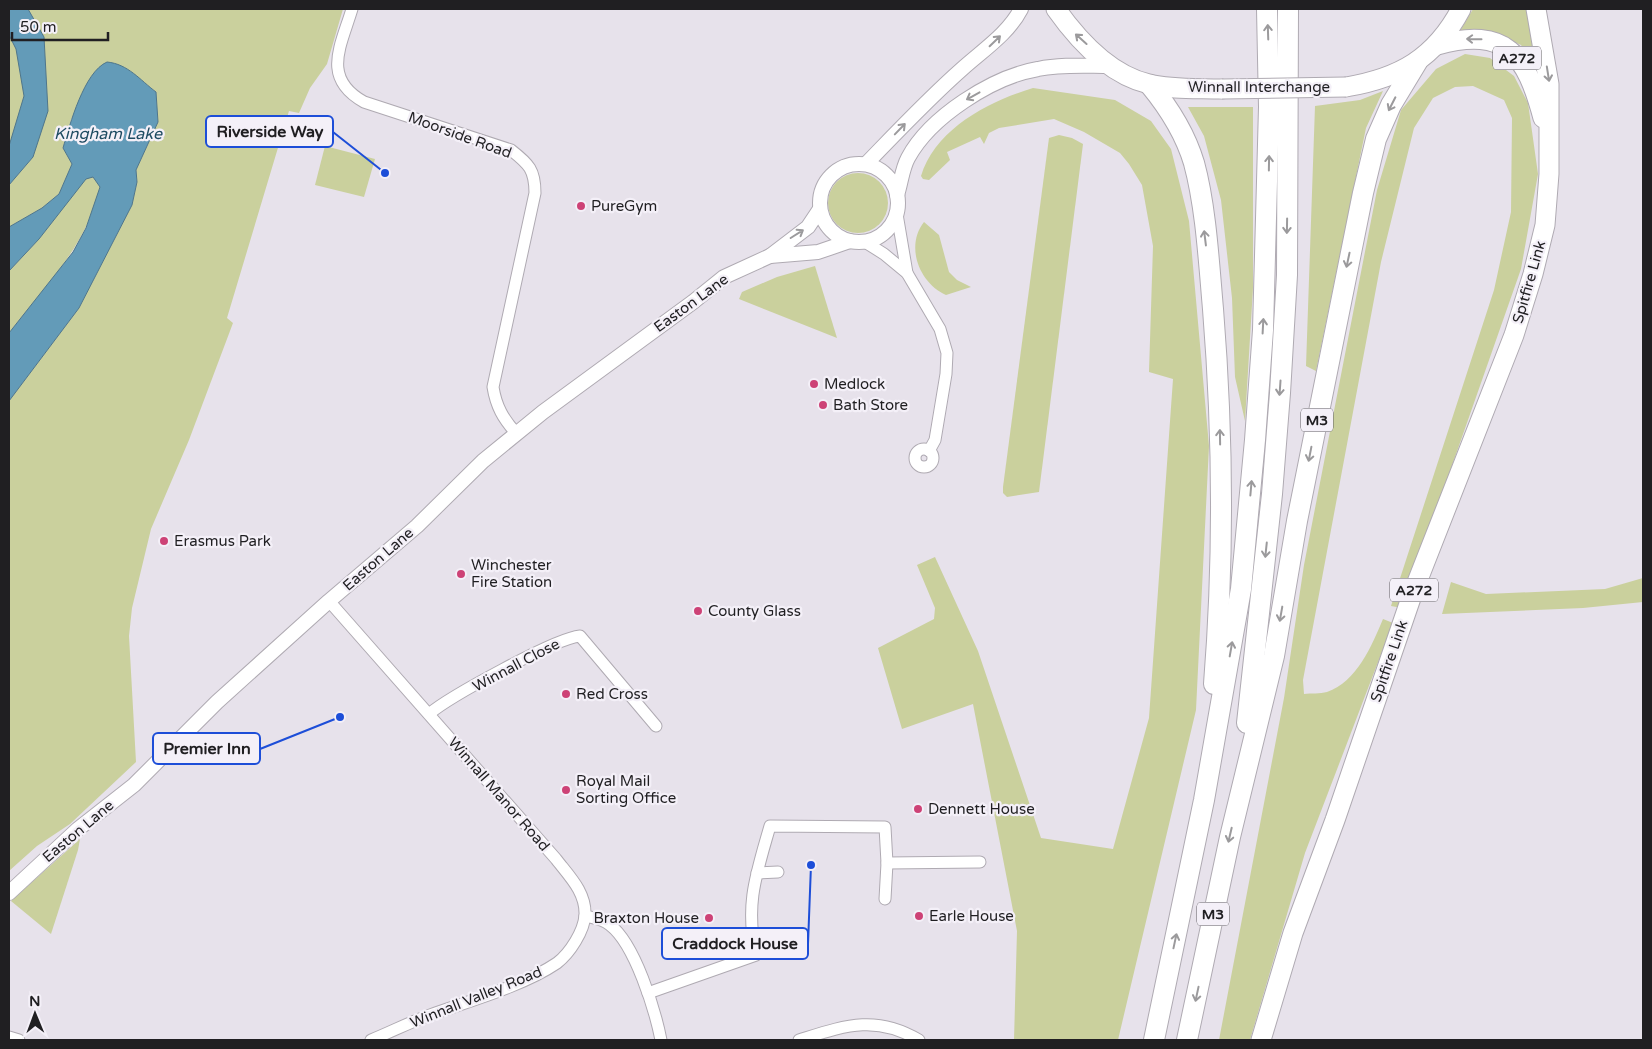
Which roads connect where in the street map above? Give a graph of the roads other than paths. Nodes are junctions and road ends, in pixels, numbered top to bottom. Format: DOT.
graph roads {
  1 [pos="352,9"];
  2 [pos="1021,9"];
  3 [pos="1056,9"];
  4 [pos="1267,9"];
  5 [pos="1288,9"];
  6 [pos="1461,9"];
  7 [pos="1536,9"];
  8 [pos="1437,45"];
  9 [pos="1417,62"];
  10 [pos="1110,66"];
  11 [pos="1150,84"];
  12 [pos="1548,139"];
  13 [pos="866,164"];
  14 [pos="898,195"];
  15 [pos="820,209"];
  16 [pos="897,214"];
  17 [pos="850,241"];
  18 [pos="865,242"];
  19 [pos="770,256"];
  20 [pos="907,273"];
  21 [pos="516,434"];
  22 [pos="929,451"];
  23 [pos="330,601"];
  24 [pos="429,714"];
  25 [pos="656,726"];
  26 [pos="1241,787"];
  27 [pos="1204,800"];
  28 [pos="980,862"];
  29 [pos="887,863"];
  30 [pos="778,872"];
  31 [pos="757,873"];
  32 [pos="9,893"];
  33 [pos="885,899"];
  34 [pos="585,916"];
  35 [pos="648,994"];
  36 [pos="9,1037"];
  37 [pos="20,1040"];
  38 [pos="371,1040"];
  39 [pos="661,1040"];
  40 [pos="799,1040"];
  41 [pos="919,1040"];
  42 [pos="1154,1040"];
  43 [pos="1187,1040"];
  44 [pos="1261,1040"];
  1 -- 21 [label="street, Moorside Road"];
  13 -- 2 [label="street, one-way"];
  10 -- 3 [label="highway, Winnall Interchange, one-way"];
  27 -- 4 [label="highway, M3, one-way"];
  5 -- 26 [label="highway, M3, one-way"];
  6 -- 8 [label="highway, Winnall Interchange"];
  7 -- 12 [label="highway, Spitfire Link / A272, one-way"];
  8 -- 9 [label="highway, Winnall Interchange"];
  12 -- 8 [label="highway, Spitfire Link / A272, one-way"];
  9 -- 11 [label="highway, Winnall Interchange, bridge"];
  9 -- 26 [label="highway, M3, one-way"];
  10 -- 11 [label="highway, Winnall Interchange"];
  10 -- 14 [label="street, one-way"];
  27 -- 11 [label="highway, M3, one-way"];
  12 -- 44 [label="highway, Spitfire Link / A272"];
  13 -- 14 [label="street"];
  13 -- 15 [label="street"];
  14 -- 16 [label="street"];
  15 -- 17 [label="street"];
  19 -- 15 [label="street, Easton Lane, one-way"];
  16 -- 18 [label="street"];
  16 -- 20 [label="street"];
  17 -- 18 [label="street"];
  17 -- 19 [label="street, Easton Lane"];
  18 -- 20 [label="street"];
  19 -- 21 [label="street, Easton Lane"];
  20 -- 22 [label="street"];
  21 -- 23 [label="street, Easton Lane"];
  23 -- 24 [label="street, Winnall Manor Road"];
  23 -- 32 [label="street, Easton Lane"];
  24 -- 25 [label="street, Winnall Close"];
  24 -- 34 [label="street, Winnall Manor Road"];
  26 -- 43 [label="highway, M3, one-way"];
  42 -- 27 [label="highway, M3, one-way"];
  28 -- 29 [label="street"];
  29 -- 31 [label="street"];
  29 -- 33 [label="street"];
  30 -- 31 [label="street"];
  31 -- 35 [label="street"];
  34 -- 35 [label="street"];
  34 -- 38 [label="street, Winnall Valley Road"];
  35 -- 39 [label="street"];
  36 -- 37 [label="street"];
  40 -- 41 [label="street"];
}
